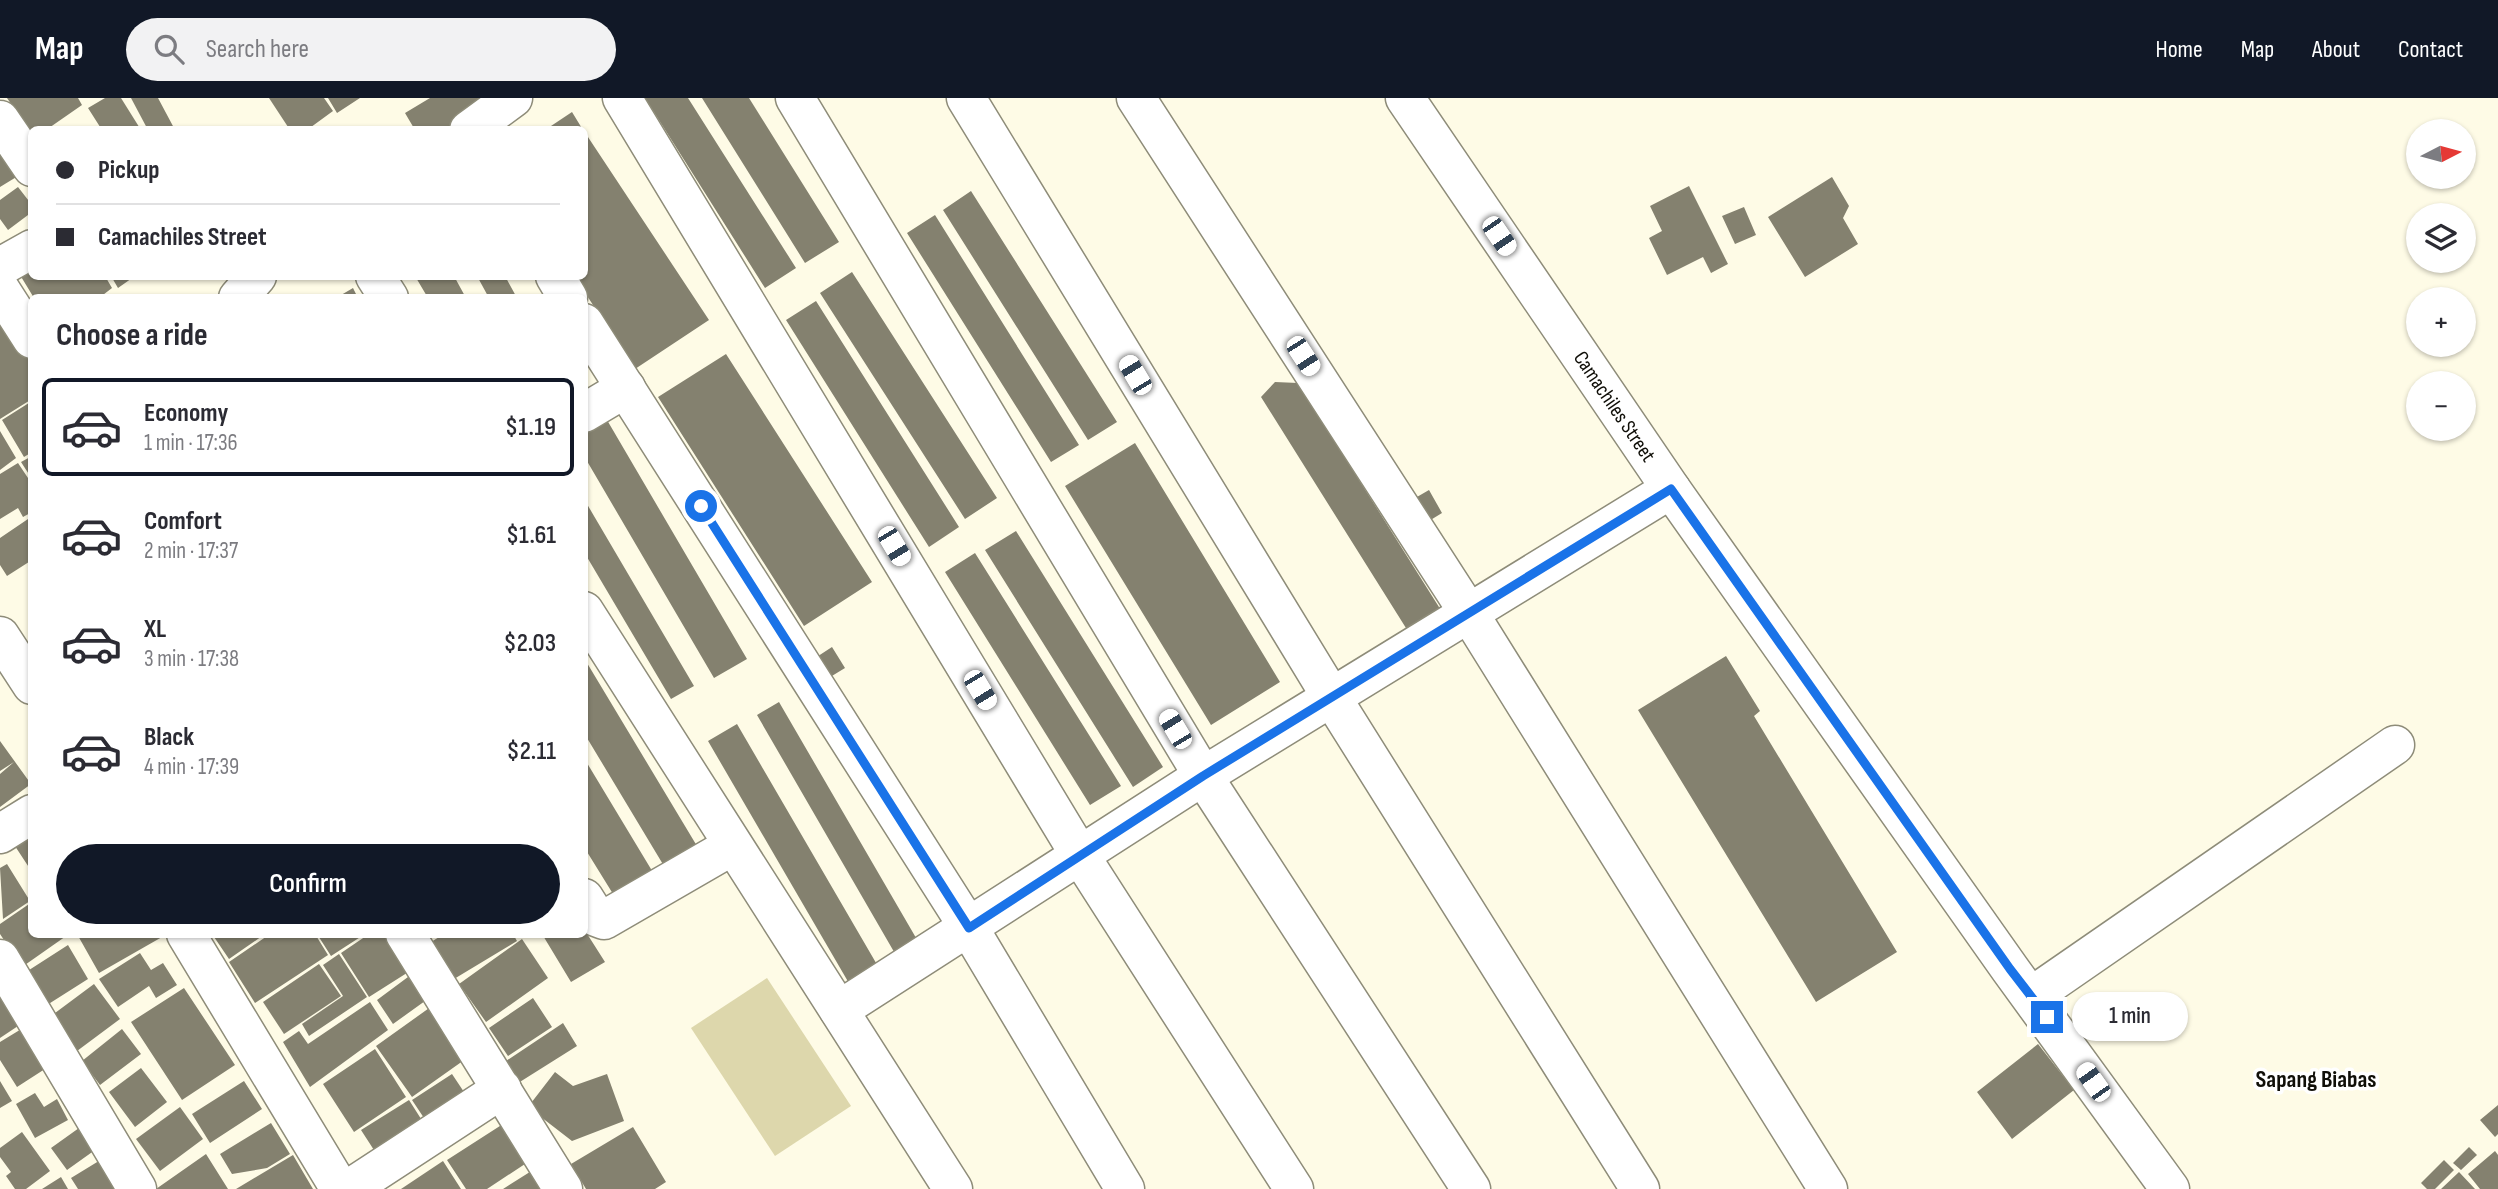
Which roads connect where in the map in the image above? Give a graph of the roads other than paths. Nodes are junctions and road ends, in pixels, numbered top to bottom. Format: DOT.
graph roads {
  1 [pos="513,98"];
  2 [pos="622,98"];
  3 [pos="795,98"];
  4 [pos="967,98"];
  5 [pos="1136,98"];
  6 [pos="1405,98"];
  7 [pos="0,120"];
  8 [pos="474,126"];
  9 [pos="28,161"];
  10 [pos="28,251"];
  11 [pos="0,267"];
  12 [pos="254,280"];
  13 [pos="0,289"];
  14 [pos="241,294"];
  15 [pos="588,329"];
  16 [pos="28,333"];
  17 [pos="626,388"];
  18 [pos="588,411"];
  19 [pos="1671,489"];
  20 [pos="1470,615"];
  21 [pos="588,617"];
  22 [pos="0,636"];
  23 [pos="28,679"];
  24 [pos="1332,698"];
  25 [pos="2395,745"];
  26 [pos="1203,776"];
  27 [pos="28,816"];
  28 [pos="0,834"];
  29 [pos="732,846"];
  30 [pos="1081,857"];
  31 [pos="588,904"];
  32 [pos="969,928"];
  33 [pos="188,938"];
  34 [pos="408,938"];
  35 [pos="0,959"];
  36 [pos="2032,996"];
  37 [pos="839,1010"];
  38 [pos="502,1089"];
  39 [pos="137,1189"];
  40 [pos="340,1189"];
  41 [pos="349,1189"];
  42 [pos="563,1189"];
  43 [pos="953,1189"];
  44 [pos="1125,1189"];
  45 [pos="1294,1189"];
  46 [pos="1471,1189"];
  47 [pos="1640,1189"];
  48 [pos="1828,1189"];
  49 [pos="2170,1189"];
  1 -- 8 [label="street"];
  2 -- 30 [label="street"];
  3 -- 26 [label="street"];
  4 -- 24 [label="street"];
  5 -- 20 [label="street"];
  6 -- 19 [label="street, Camachiles Street"];
  7 -- 9 [label="street"];
  10 -- 11 [label="street"];
  12 -- 14 [label="street"];
  13 -- 16 [label="street"];
  15 -- 17 [label="street"];
  17 -- 18 [label="street"];
  17 -- 32 [label="street"];
  19 -- 20 [label="street"];
  19 -- 36 [label="street, Camachiles Street"];
  20 -- 24 [label="street"];
  20 -- 48 [label="street"];
  21 -- 29 [label="street"];
  22 -- 23 [label="street"];
  24 -- 26 [label="street"];
  24 -- 47 [label="street"];
  25 -- 36 [label="street"];
  26 -- 30 [label="street"];
  26 -- 46 [label="street"];
  27 -- 28 [label="street"];
  29 -- 31 [label="street"];
  29 -- 37 [label="street"];
  30 -- 32 [label="street"];
  30 -- 45 [label="street"];
  32 -- 37 [label="street"];
  32 -- 44 [label="street"];
  33 -- 40 [label="street"];
  34 -- 38 [label="street"];
  35 -- 39 [label="street"];
  36 -- 49 [label="street, Camachiles Street"];
  37 -- 43 [label="street"];
  38 -- 41 [label="street"];
  38 -- 42 [label="street"];
}
